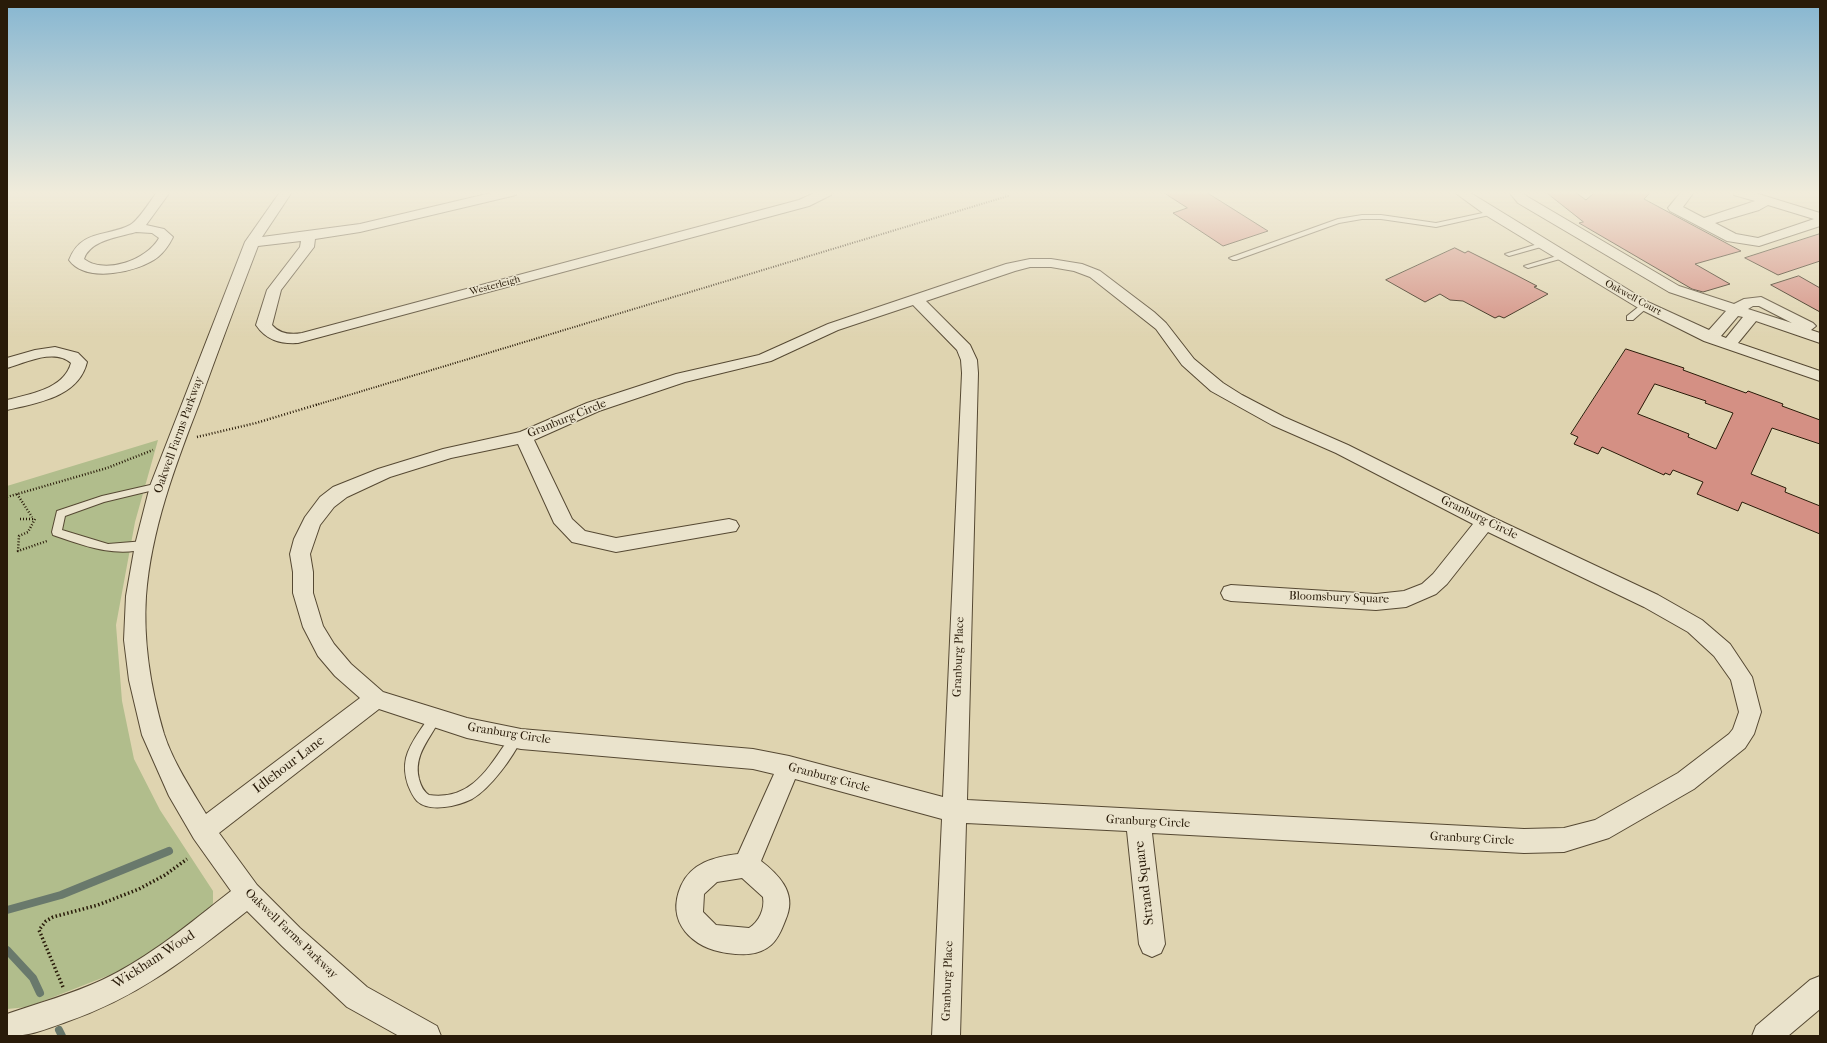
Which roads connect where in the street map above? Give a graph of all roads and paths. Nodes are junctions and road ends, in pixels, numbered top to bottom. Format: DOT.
graph roads {
  1 [pos="95,241"];
  2 [pos="166,241"];
  3 [pos="265,241"];
  4 [pos="308,241"];
  5 [pos="664,241"];
  6 [pos="860,241"];
  7 [pos="1281,241"];
  8 [pos="1537,241"];
  9 [pos="1592,241"];
  10 [pos="1750,241"];
  11 [pos="1763,241"];
  12 [pos="252,242"];
  13 [pos="1544,245"];
  14 [pos="1509,254"];
  15 [pos="1563,257"];
  16 [pos="1233,258"];
  17 [pos="1528,266"];
  18 [pos="916,299"];
  19 [pos="1646,306"];
  20 [pos="1735,310"];
  21 [pos="1752,316"];
  22 [pos="1630,318"];
  23 [pos="1820,337"];
  24 [pos="1710,338"];
  25 [pos="1728,345"];
  26 [pos="7,363"];
  27 [pos="1820,376"];
  28 [pos="7,405"];
  29 [pos="197,437"];
  30 [pos="524,437"];
  31 [pos="153,450"];
  32 [pos="159,486"];
  33 [pos="16,494"];
  34 [pos="7,497"];
  35 [pos="32,518"];
  36 [pos="20,519"];
  37 [pos="1485,522"];
  38 [pos="729,526"];
  39 [pos="54,539"];
  40 [pos="145,545"];
  41 [pos="1231,593"];
  42 [pos="376,699"];
  43 [pos="434,719"];
  44 [pos="516,738"];
  45 [pos="789,766"];
  46 [pos="954,810"];
  47 [pos="1138,822"];
  48 [pos="203,831"];
  49 [pos="187,859"];
  50 [pos="746,865"];
  51 [pos="248,894"];
  52 [pos="1152,944"];
  53 [pos="63,989"];
  54 [pos="1820,990"];
  55 [pos="7,1028"];
  56 [pos="410,1032"];
  57 [pos="946,1036"];
  58 [pos="1766,1036"];
  1 -- 2 [label="street"];
  3 -- 12 [label="street"];
  4 -- 5 [label="street, Westerleigh"];
  6 -- 29 [label="path"];
  7 -- 16 [label="lane"];
  8 -- 13 [label="street, Oakwell Court"];
  9 -- 20 [label="street"];
  10 -- 11 [label="street"];
  12 -- 32 [label="street, Oakwell Farms Parkway"];
  13 -- 14 [label="lane"];
  13 -- 15 [label="street, Oakwell Court"];
  15 -- 17 [label="lane"];
  15 -- 19 [label="street, Oakwell Court"];
  18 -- 30 [label="street, Granburg Circle"];
  18 -- 37 [label="street, Granburg Circle"];
  18 -- 46 [label="street, Granburg Place"];
  19 -- 22 [label="lane"];
  19 -- 24 [label="street, Oakwell Court"];
  20 -- 21 [label="street"];
  20 -- 23 [label="street"];
  20 -- 24 [label="street"];
  21 -- 23 [label="street"];
  21 -- 25 [label="street"];
  24 -- 25 [label="street, Oakwell Court"];
  25 -- 27 [label="street, Oakwell Court"];
  26 -- 28 [label="street"];
  30 -- 38 [label="street"];
  30 -- 42 [label="street, Granburg Circle"];
  31 -- 33 [label="path"];
  32 -- 40 [label="street, Oakwell Farms Parkway"];
  32 -- 40 [label="lane"];
  33 -- 34 [label="path"];
  33 -- 35 [label="path"];
  35 -- 36 [label="path"];
  35 -- 39 [label="path"];
  37 -- 41 [label="street, Bloomsbury Square"];
  37 -- 47 [label="street, Granburg Circle"];
  40 -- 48 [label="street, Oakwell Farms Parkway"];
  42 -- 43 [label="street, Granburg Circle"];
  42 -- 48 [label="street, Idlehour Lane"];
  43 -- 44 [label="street, Granburg Circle"];
  43 -- 44 [label="lane"];
  44 -- 45 [label="street, Granburg Circle"];
  45 -- 46 [label="street, Granburg Circle"];
  45 -- 50 [label="street"];
  46 -- 47 [label="street, Granburg Circle"];
  46 -- 57 [label="street, Granburg Place"];
  47 -- 52 [label="street, Strand Square"];
  48 -- 51 [label="street, Oakwell Farms Parkway"];
  49 -- 53 [label="path"];
  51 -- 55 [label="street, Wickham Wood"];
  51 -- 56 [label="street, Oakwell Farms Parkway"];
  54 -- 58 [label="street"];
}
